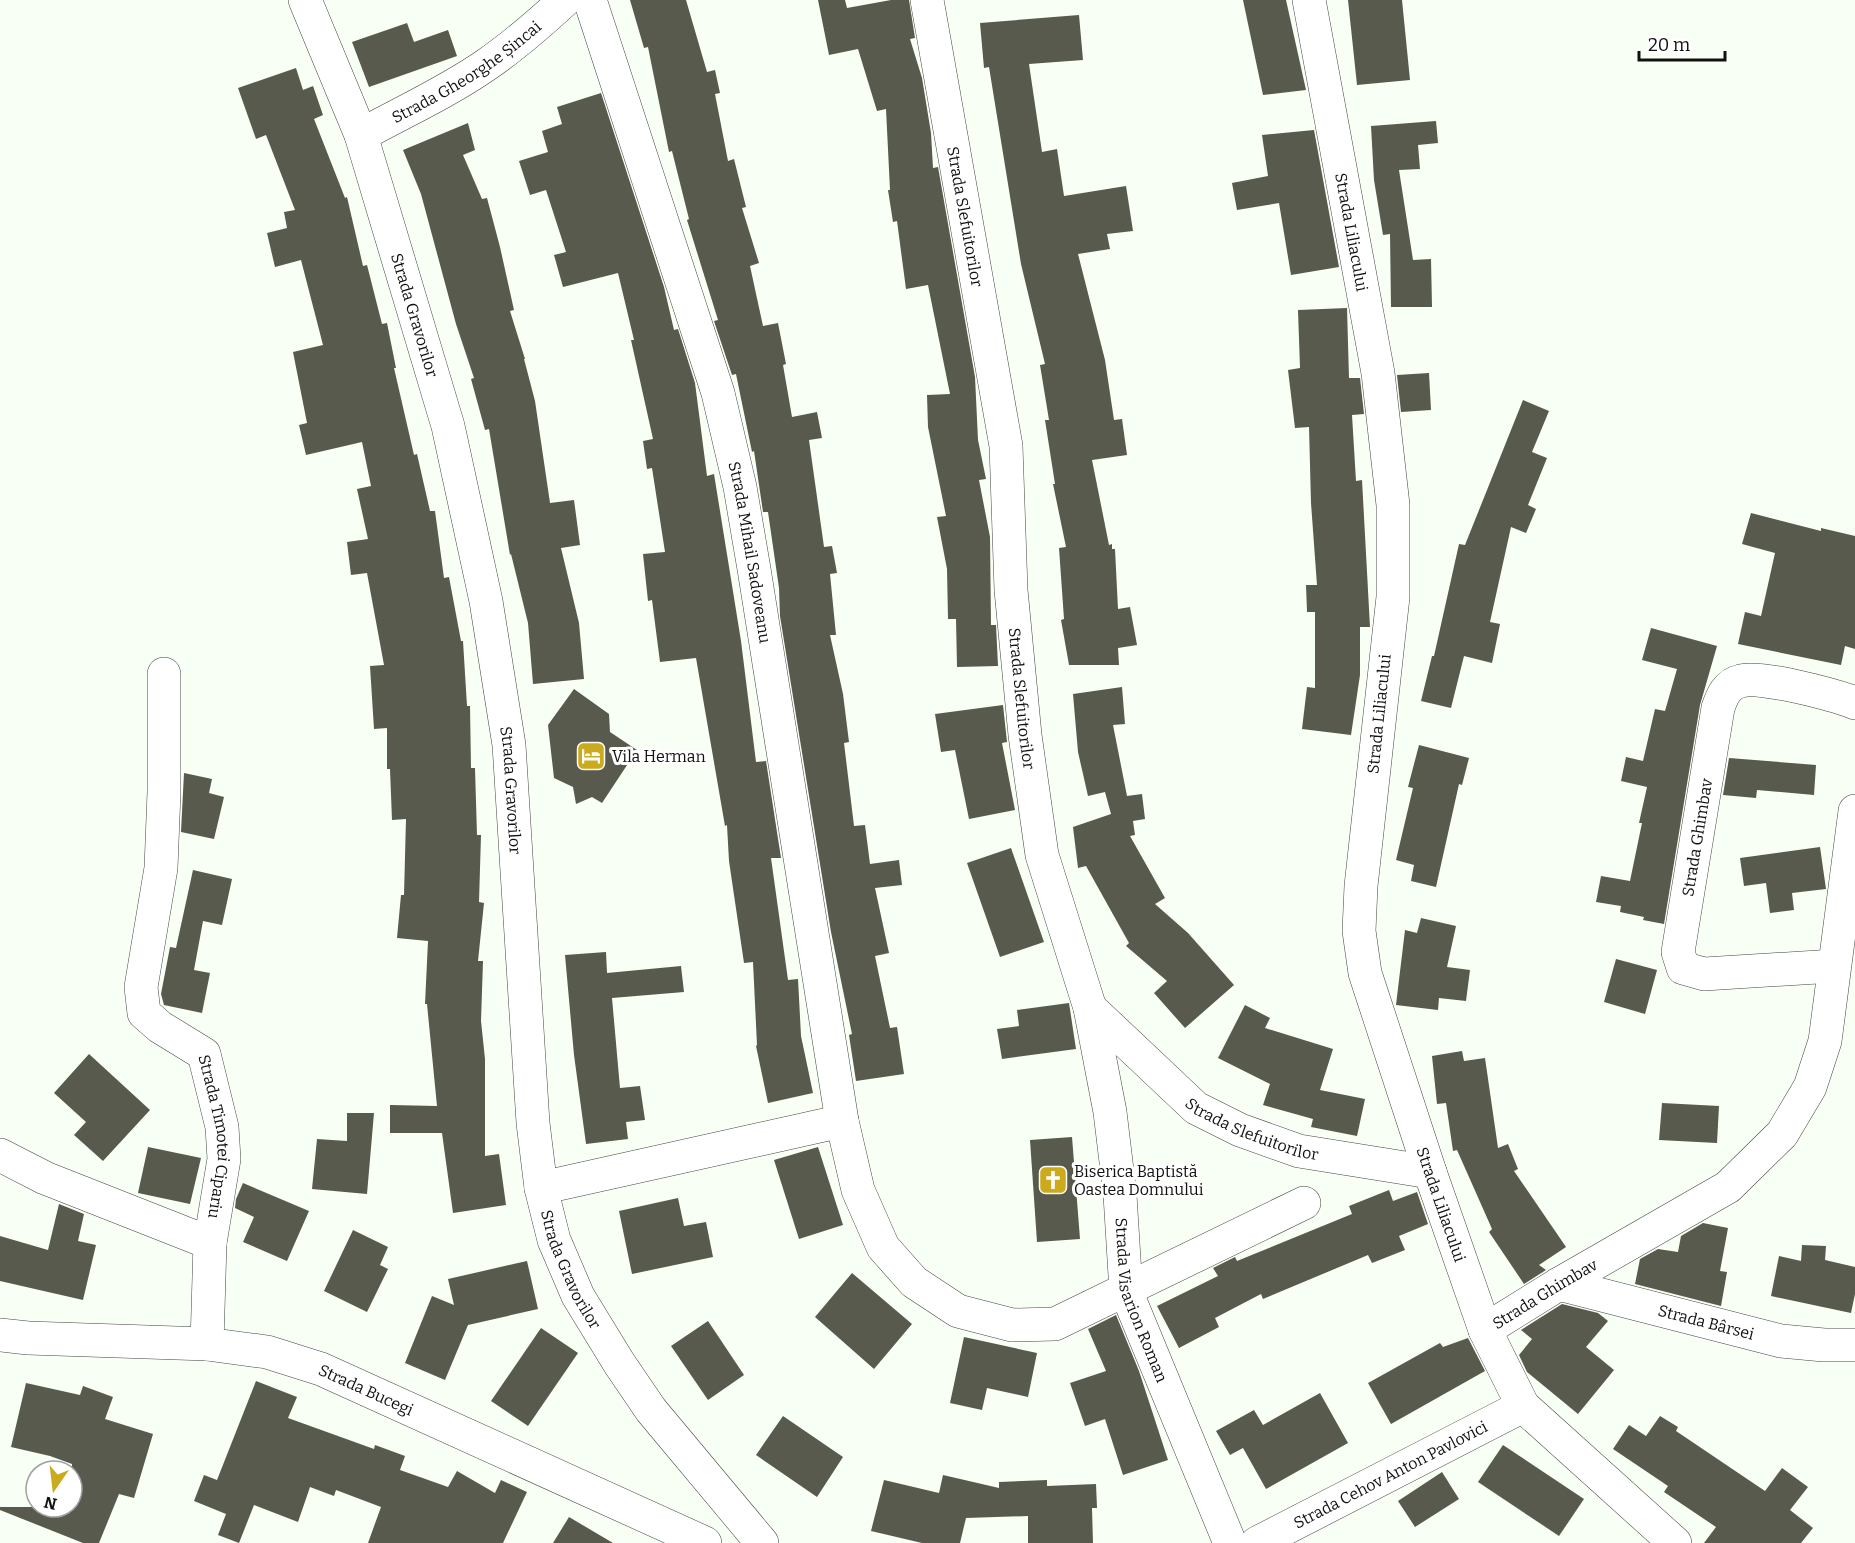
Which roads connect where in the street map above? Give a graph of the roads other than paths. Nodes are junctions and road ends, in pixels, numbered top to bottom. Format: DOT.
graph roads {
  1 [pos="305,0"];
  2 [pos="565,0"];
  3 [pos="590,0"];
  4 [pos="927,0"];
  5 [pos="1309,0"];
  6 [pos="361,135"];
  7 [pos="164,674"];
  8 [pos="1855,703"];
  9 [pos="1855,811"];
  10 [pos="1834,966"];
  11 [pos="1090,1008"];
  12 [pos="842,1121"];
  13 [pos="0,1155"];
  14 [pos="1430,1172"];
  15 [pos="541,1188"];
  16 [pos="1304,1203"];
  17 [pos="210,1243"];
  18 [pos="1559,1284"];
  19 [pos="1126,1291"];
  20 [pos="1485,1330"];
  21 [pos="0,1335"];
  22 [pos="207,1344"];
  23 [pos="1855,1345"];
  24 [pos="1523,1406"];
  25 [pos="705,1543"];
  26 [pos="762,1543"];
  27 [pos="1230,1543"];
  28 [pos="1257,1543"];
  29 [pos="1675,1543"];
  1 -- 6 [label="street, Strada Gravorilor"];
  2 -- 6 [label="street, Strada Gheorghe Șincai"];
  3 -- 12 [label="street, Strada Mihail Sadoveanu"];
  4 -- 11 [label="street, Strada Slefuitorilor"];
  5 -- 14 [label="street, Strada Liliacului"];
  6 -- 15 [label="street, Strada Gravorilor"];
  7 -- 17 [label="street, Strada Timotei Cipariu"];
  8 -- 10 [label="street, Strada Ghimbav"];
  9 -- 10 [label="street, Strada Ghimbav"];
  10 -- 18 [label="street, Strada Ghimbav"];
  11 -- 14 [label="street, Strada Slefuitorilor"];
  11 -- 19 [label="street, Strada Visarion Roman"];
  12 -- 15 [label="street"];
  12 -- 19 [label="street, Strada Mihail Sadoveanu"];
  13 -- 17 [label="street"];
  14 -- 20 [label="street, Strada Liliacului"];
  15 -- 26 [label="street, Strada Gravorilor"];
  16 -- 19 [label="street, Strada Mihail Sadoveanu"];
  17 -- 22 [label="street, Strada Timotei Cipariu"];
  18 -- 20 [label="street, Strada Ghimbav"];
  18 -- 23 [label="street, Strada Bârsei"];
  19 -- 27 [label="street, Strada Visarion Roman"];
  20 -- 24 [label="street, Strada Liliacului"];
  21 -- 22 [label="street, Strada Bucegi"];
  22 -- 25 [label="street, Strada Bucegi"];
  24 -- 28 [label="street, Strada Cehov Anton Pavlovici"];
  24 -- 29 [label="street"];
}
